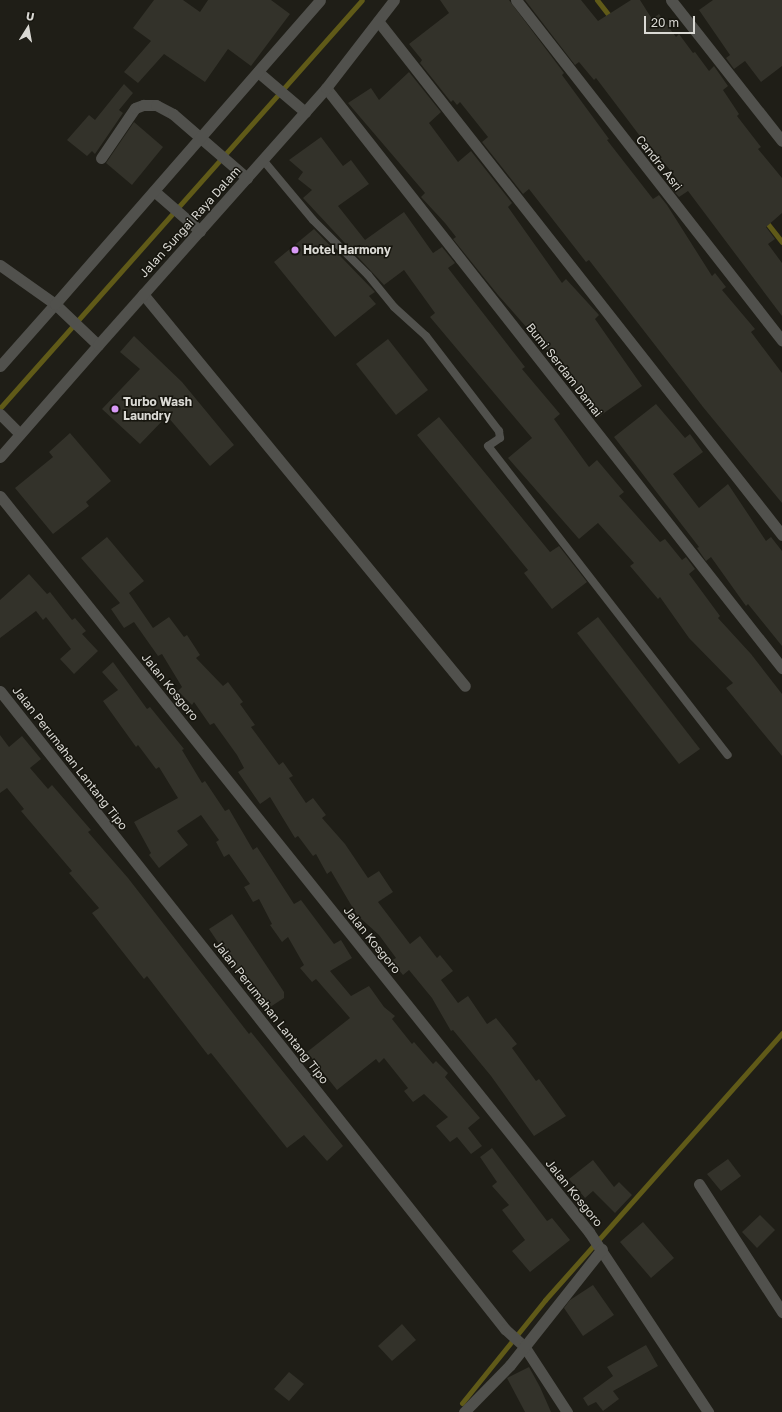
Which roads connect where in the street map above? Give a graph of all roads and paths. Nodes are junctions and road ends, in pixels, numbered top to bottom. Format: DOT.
graph roads {
  1 [pos="320,0"];
  2 [pos="516,0"];
  3 [pos="671,0"];
  4 [pos="393,1"];
  5 [pos="378,21"];
  6 [pos="262,75"];
  7 [pos="326,88"];
  8 [pos="305,112"];
  9 [pos="203,141"];
  10 [pos="782,141"];
  11 [pos="101,158"];
  12 [pos="263,160"];
  13 [pos="247,178"];
  14 [pos="157,193"];
  15 [pos="200,231"];
  16 [pos="0,265"];
  17 [pos="143,294"];
  18 [pos="55,304"];
  19 [pos="782,341"];
  20 [pos="98,345"];
  21 [pos="0,366"];
  22 [pos="0,414"];
  23 [pos="16,430"];
  24 [pos="0,457"];
  25 [pos="0,496"];
  26 [pos="782,535"];
  27 [pos="782,668"];
  28 [pos="465,686"];
  29 [pos="0,691"];
  30 [pos="728,754"];
  31 [pos="699,1184"];
  32 [pos="602,1249"];
  33 [pos="782,1312"];
  34 [pos="524,1346"];
  35 [pos="464,1412"];
  36 [pos="567,1412"];
  37 [pos="708,1412"];
  1 -- 6 [label="street"];
  2 -- 19 [label="street, Candra Asri"];
  3 -- 10 [label="street"];
  4 -- 5 [label="street, Jalan Sungai Raya Dalam"];
  5 -- 7 [label="street, Jalan Sungai Raya Dalam"];
  5 -- 26 [label="street"];
  6 -- 8 [label="street"];
  6 -- 9 [label="street"];
  7 -- 8 [label="street, Jalan Sungai Raya Dalam"];
  7 -- 27 [label="street, Bumi Serdam Damai"];
  8 -- 12 [label="street, Jalan Sungai Raya Dalam"];
  9 -- 11 [label="street"];
  9 -- 13 [label="street"];
  9 -- 14 [label="street"];
  12 -- 13 [label="street, Jalan Sungai Raya Dalam"];
  12 -- 30 [label="lane"];
  13 -- 15 [label="street, Jalan Sungai Raya Dalam"];
  14 -- 15 [label="street"];
  14 -- 18 [label="street"];
  15 -- 17 [label="street, Jalan Sungai Raya Dalam"];
  16 -- 18 [label="street"];
  17 -- 20 [label="street, Jalan Sungai Raya Dalam"];
  17 -- 28 [label="street"];
  18 -- 20 [label="street"];
  18 -- 21 [label="street"];
  20 -- 23 [label="street, Jalan Sungai Raya Dalam"];
  22 -- 23 [label="street"];
  23 -- 24 [label="street, Jalan Sungai Raya Dalam"];
  25 -- 32 [label="street, Jalan Kosgoro"];
  29 -- 34 [label="street, Jalan Perumahan Lantang Tipo"];
  31 -- 33 [label="street"];
  32 -- 34 [label="street"];
  32 -- 37 [label="street, Jalan Kosgoro"];
  34 -- 35 [label="street"];
  34 -- 36 [label="street, Jalan Perumahan Lantang Tipo"];
}
